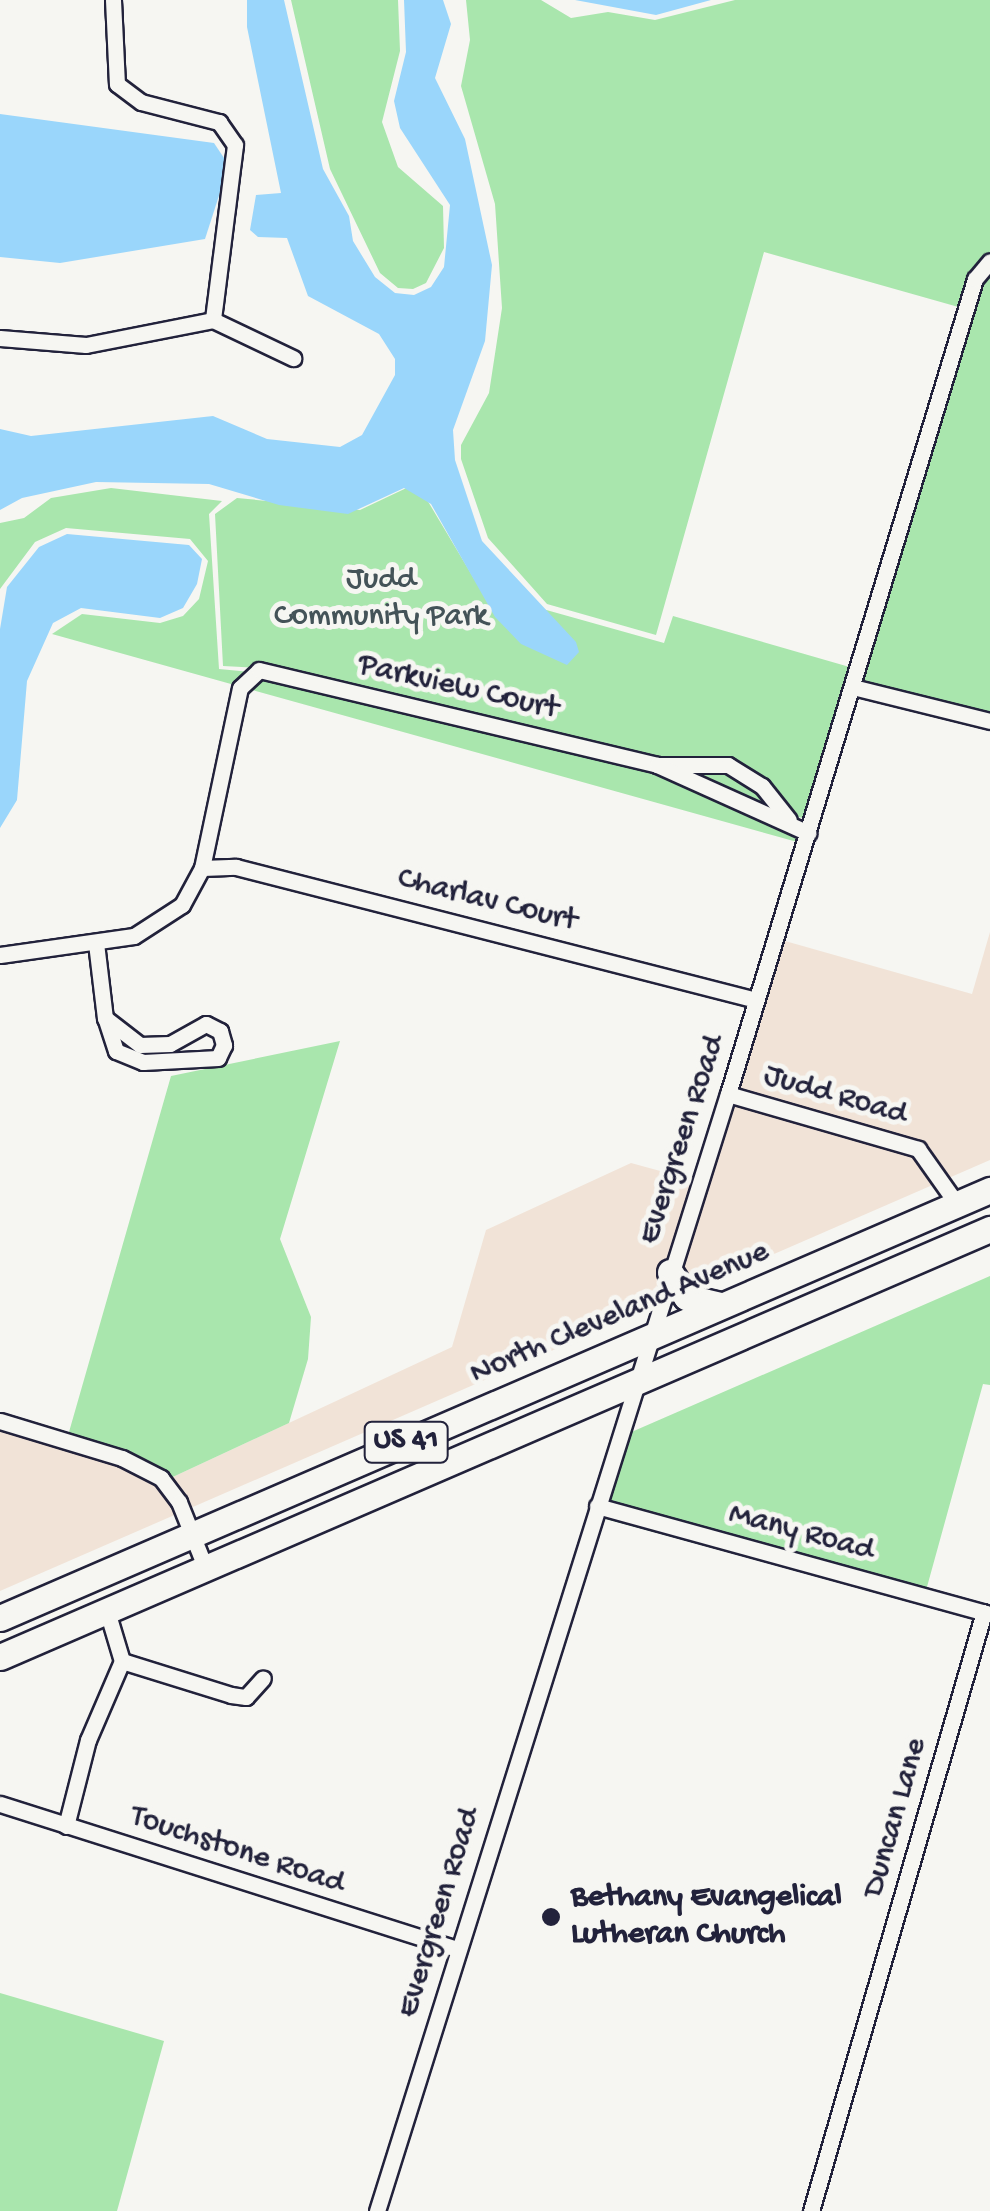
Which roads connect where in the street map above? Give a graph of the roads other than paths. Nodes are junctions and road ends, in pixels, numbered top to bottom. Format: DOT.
graph roads {
  1 [pos="113,0"];
  2 [pos="990,262"];
  3 [pos="213,320"];
  4 [pos="0,338"];
  5 [pos="292,358"];
  6 [pos="853,687"];
  7 [pos="990,721"];
  8 [pos="657,765"];
  9 [pos="789,820"];
  10 [pos="808,834"];
  11 [pos="202,868"];
  12 [pos="96,943"];
  13 [pos="0,956"];
  14 [pos="756,1000"];
  15 [pos="105,1018"];
  16 [pos="165,1045"];
  17 [pos="168,1062"];
  18 [pos="728,1094"];
  19 [pos="990,1190"];
  20 [pos="958,1204"];
  21 [pos="990,1229"];
  22 [pos="670,1272"];
  23 [pos="721,1306"];
  24 [pos="649,1336"];
  25 [pos="634,1383"];
  26 [pos="0,1421"];
  27 [pos="404,1443"];
  28 [pos="416,1478"];
  29 [pos="597,1506"];
  30 [pos="192,1535"];
  31 [pos="206,1569"];
  32 [pos="107,1611"];
  33 [pos="987,1613"];
  34 [pos="0,1618"];
  35 [pos="0,1658"];
  36 [pos="122,1661"];
  37 [pos="263,1678"];
  38 [pos="0,1804"];
  39 [pos="66,1826"];
  40 [pos="457,1950"];
  41 [pos="377,2211"];
  42 [pos="810,2211"];
  1 -- 3 [label="street"];
  2 -- 6 [label="street, Evergreen Road"];
  3 -- 4 [label="street"];
  3 -- 5 [label="street"];
  6 -- 7 [label="street"];
  6 -- 10 [label="street, Evergreen Road"];
  8 -- 9 [label="street, Parkview Court"];
  8 -- 9 [label="street, Parkview Court"];
  8 -- 11 [label="street, Parkview Court"];
  9 -- 10 [label="street, Parkview Court"];
  10 -- 14 [label="street, Evergreen Road"];
  11 -- 12 [label="street"];
  11 -- 14 [label="street, Charlav Court"];
  12 -- 13 [label="street"];
  12 -- 15 [label="street"];
  14 -- 18 [label="street, Evergreen Road"];
  15 -- 16 [label="street"];
  15 -- 17 [label="street"];
  16 -- 17 [label="street"];
  16 -- 17 [label="street"];
  18 -- 20 [label="street, Judd Road"];
  18 -- 22 [label="street, Evergreen Road"];
  19 -- 20 [label="main road, North Cleveland Avenue / US 41"];
  20 -- 23 [label="main road, North Cleveland Avenue / US 41"];
  21 -- 25 [label="main road, North Cleveland Avenue / US 41"];
  22 -- 23 [label="main road"];
  22 -- 24 [label="street, Evergreen Road"];
  23 -- 24 [label="main road, North Cleveland Avenue / US 41"];
  24 -- 25 [label="street, Evergreen Road"];
  24 -- 27 [label="main road, North Cleveland Avenue / US 41"];
  25 -- 28 [label="main road, North Cleveland Avenue / US 41"];
  25 -- 29 [label="street, Evergreen Road"];
  26 -- 30 [label="street"];
  27 -- 28 [label="main road"];
  27 -- 30 [label="main road, North Cleveland Avenue / US 41"];
  28 -- 31 [label="main road, North Cleveland Avenue / US 41"];
  29 -- 33 [label="street, Many Road"];
  29 -- 40 [label="street, Evergreen Road"];
  30 -- 31 [label="street"];
  30 -- 34 [label="main road, North Cleveland Avenue / US 41"];
  31 -- 32 [label="main road, North Cleveland Avenue / US 41"];
  32 -- 35 [label="main road, North Cleveland Avenue / US 41"];
  32 -- 36 [label="street"];
  33 -- 42 [label="street, Duncan Lane"];
  36 -- 37 [label="street"];
  36 -- 39 [label="street"];
  38 -- 39 [label="street, Touchstone Road"];
  39 -- 40 [label="street, Touchstone Road"];
  40 -- 41 [label="street, Evergreen Road"];
}
